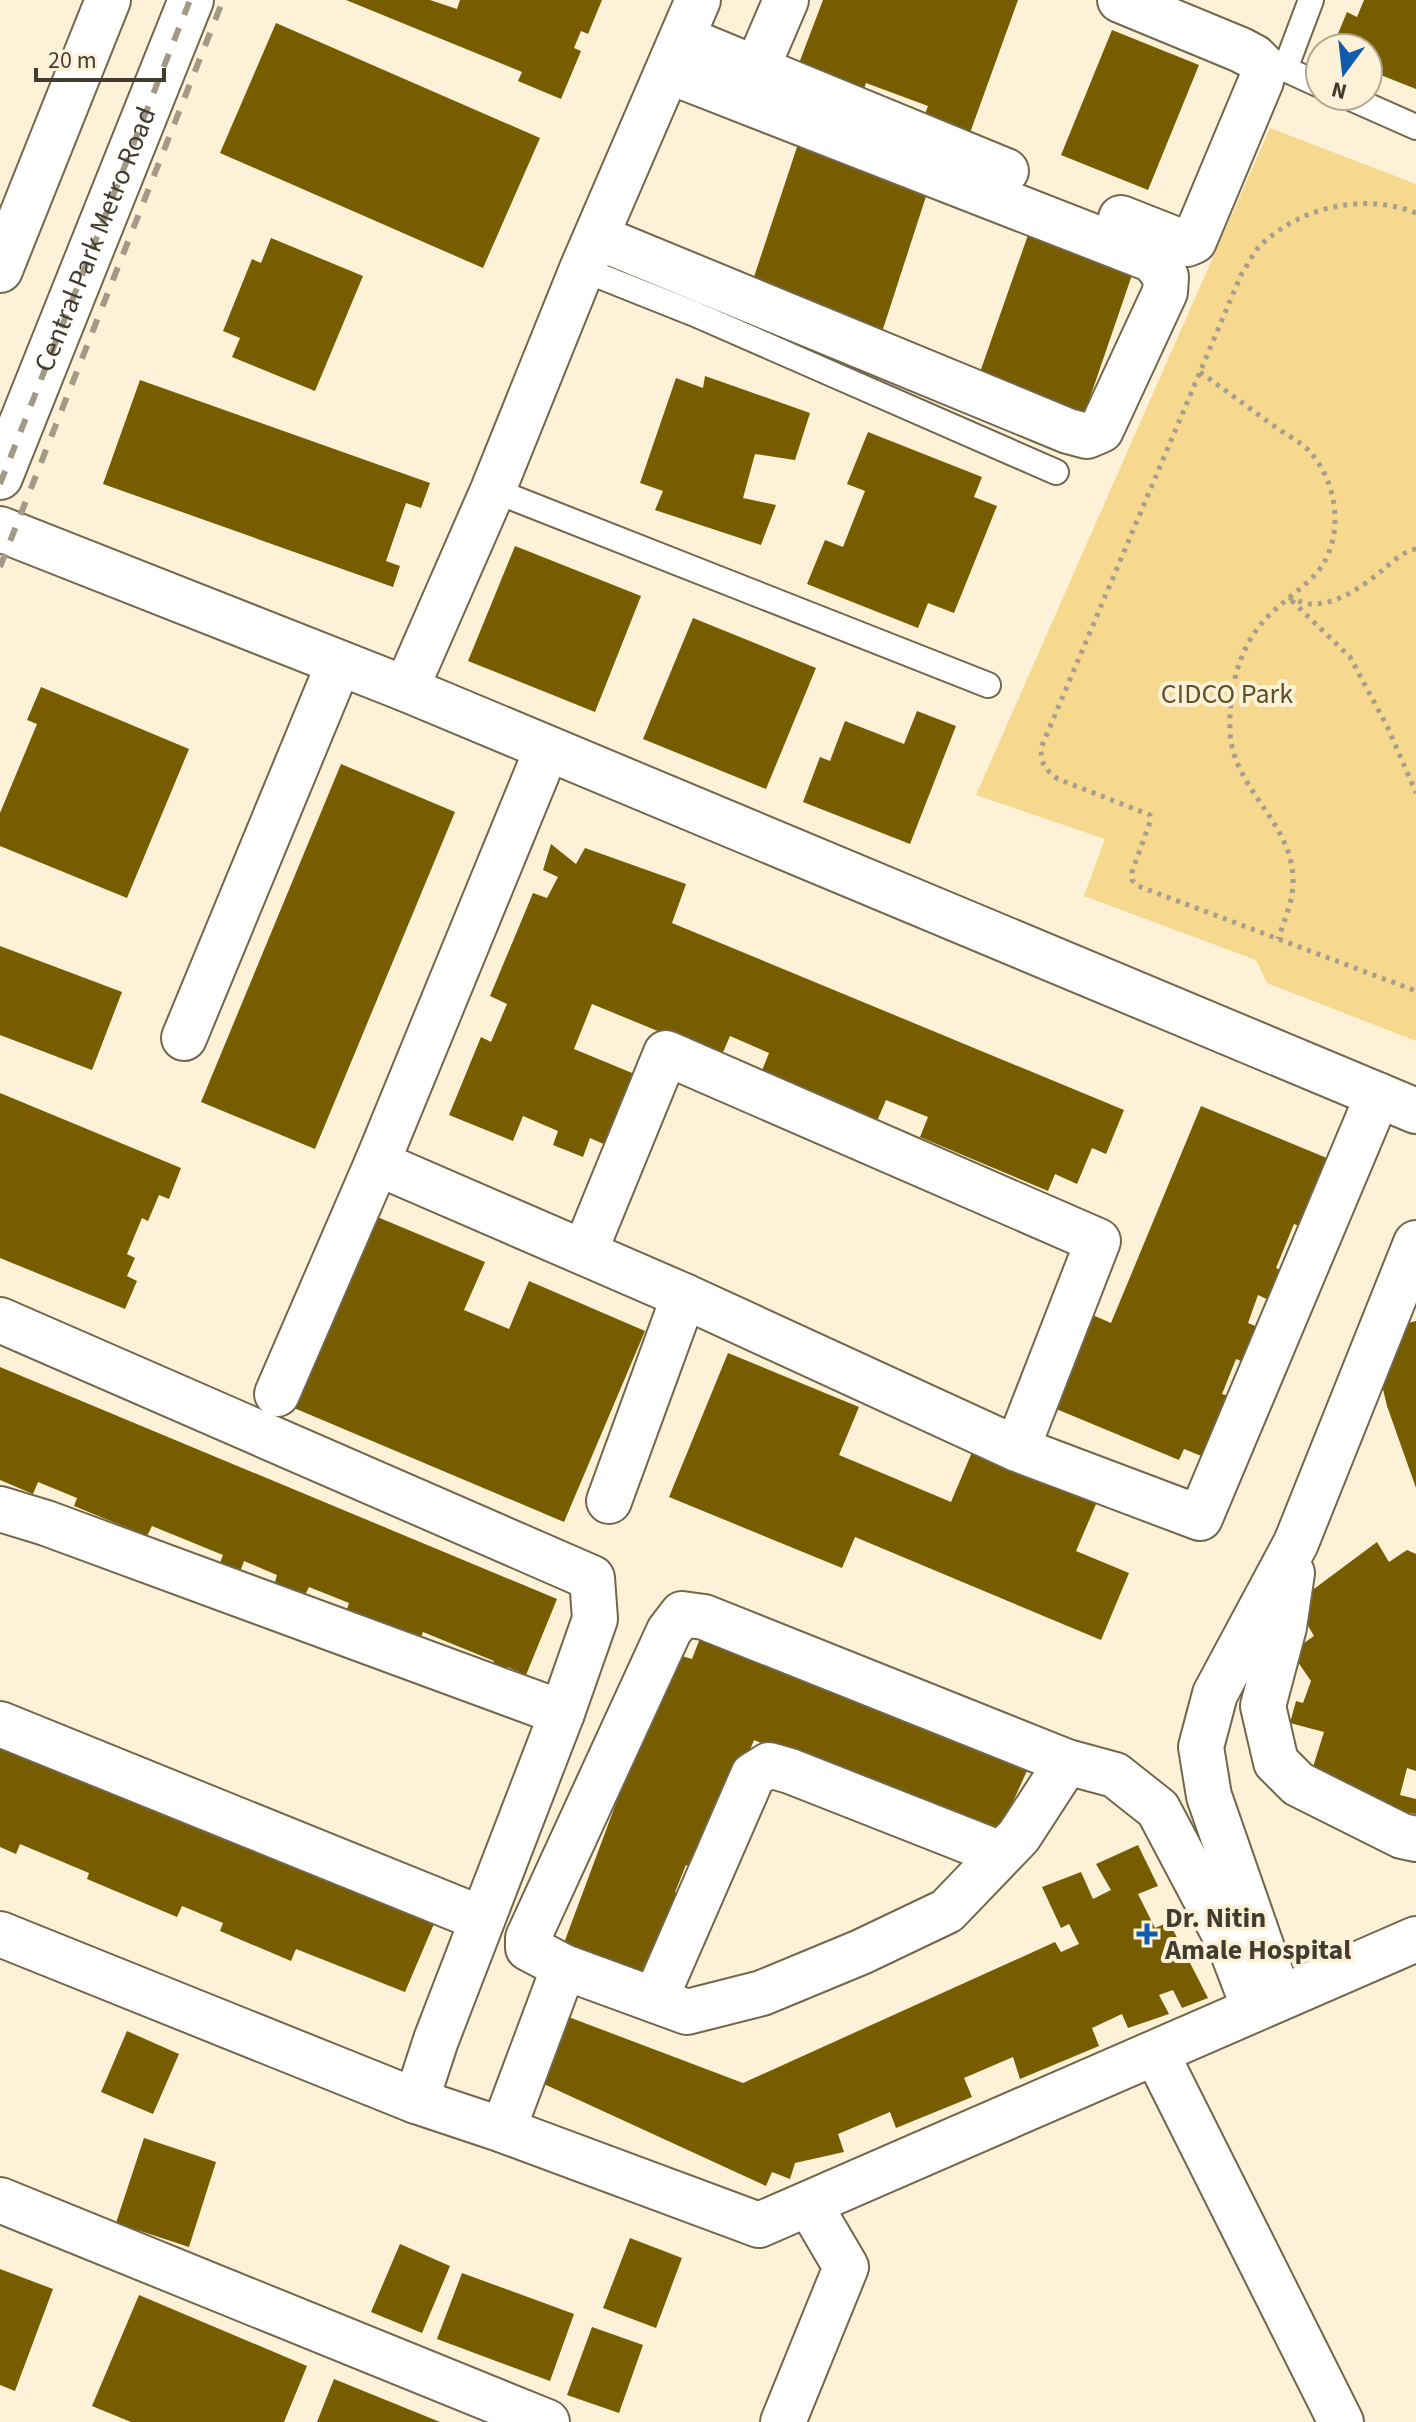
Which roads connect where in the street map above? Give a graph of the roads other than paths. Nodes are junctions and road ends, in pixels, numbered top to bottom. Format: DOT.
graph roads {
  1 [pos="108,0"];
  2 [pos="191,0"];
  3 [pos="786,0"];
  4 [pos="1120,0"];
  5 [pos="1311,0"];
  6 [pos="683,36"];
  7 [pos="757,68"];
  8 [pos="1304,78"];
  9 [pos="1382,112"];
  10 [pos="1416,127"];
  11 [pos="589,253"];
  12 [pos="0,270"];
  13 [pos="1056,472"];
  14 [pos="0,477"];
  15 [pos="493,490"];
  16 [pos="0,529"];
  17 [pos="339,663"];
  18 [pos="988,685"];
  19 [pos="406,689"];
  20 [pos="547,749"];
  21 [pos="184,1038"];
  22 [pos="1397,1103"];
  23 [pos="377,1163"];
  24 [pos="1416,1243"];
  25 [pos="585,1251"];
  26 [pos="684,1296"];
  27 [pos="0,1320"];
  28 [pos="277,1394"];
  29 [pos="1017,1449"];
  30 [pos="609,1501"];
  31 [pos="0,1509"];
  32 [pos="1296,1543"];
  33 [pos="562,1713"];
  34 [pos="0,1724"];
  35 [pos="1067,1762"];
  36 [pos="1416,1839"];
  37 [pos="1001,1854"];
  38 [pos="482,1919"];
  39 [pos="0,1934"];
  40 [pos="1416,1939"];
  41 [pos="564,1967"];
  42 [pos="655,2000"];
  43 [pos="1267,2003"];
  44 [pos="1156,2053"];
  45 [pos="416,2101"];
  46 [pos="503,2130"];
  47 [pos="0,2200"];
  48 [pos="809,2204"];
  49 [pos="547,2422"];
  50 [pos="783,2422"];
  51 [pos="1341,2422"];
  1 -- 12 [label="street"];
  2 -- 14 [label="street, Central Park Metro Road"];
  3 -- 7 [label="street"];
  4 -- 7 [label="street"];
  5 -- 8 [label="lane"];
  6 -- 7 [label="street"];
  6 -- 11 [label="street"];
  6 -- 11 [label="street"];
  9 -- 10 [label="lane"];
  11 -- 13 [label="lane"];
  11 -- 15 [label="street"];
  15 -- 18 [label="lane"];
  15 -- 19 [label="street"];
  16 -- 17 [label="street"];
  17 -- 19 [label="street"];
  17 -- 21 [label="street"];
  19 -- 20 [label="street"];
  20 -- 22 [label="street"];
  20 -- 23 [label="street"];
  22 -- 29 [label="street"];
  23 -- 25 [label="street"];
  23 -- 28 [label="street"];
  24 -- 32 [label="street"];
  25 -- 26 [label="street"];
  25 -- 29 [label="street"];
  26 -- 29 [label="street"];
  26 -- 30 [label="street"];
  27 -- 33 [label="street"];
  31 -- 33 [label="street"];
  32 -- 36 [label="street"];
  32 -- 43 [label="street"];
  33 -- 38 [label="street"];
  34 -- 38 [label="street"];
  35 -- 37 [label="street"];
  35 -- 41 [label="street"];
  35 -- 43 [label="street"];
  37 -- 42 [label="street"];
  37 -- 42 [label="street"];
  38 -- 45 [label="street"];
  39 -- 45 [label="street"];
  40 -- 43 [label="street"];
  41 -- 42 [label="street"];
  41 -- 46 [label="street"];
  43 -- 44 [label="street"];
  44 -- 48 [label="street"];
  44 -- 51 [label="street"];
  45 -- 46 [label="street"];
  46 -- 48 [label="street"];
  47 -- 49 [label="street"];
  48 -- 50 [label="street"];
}
